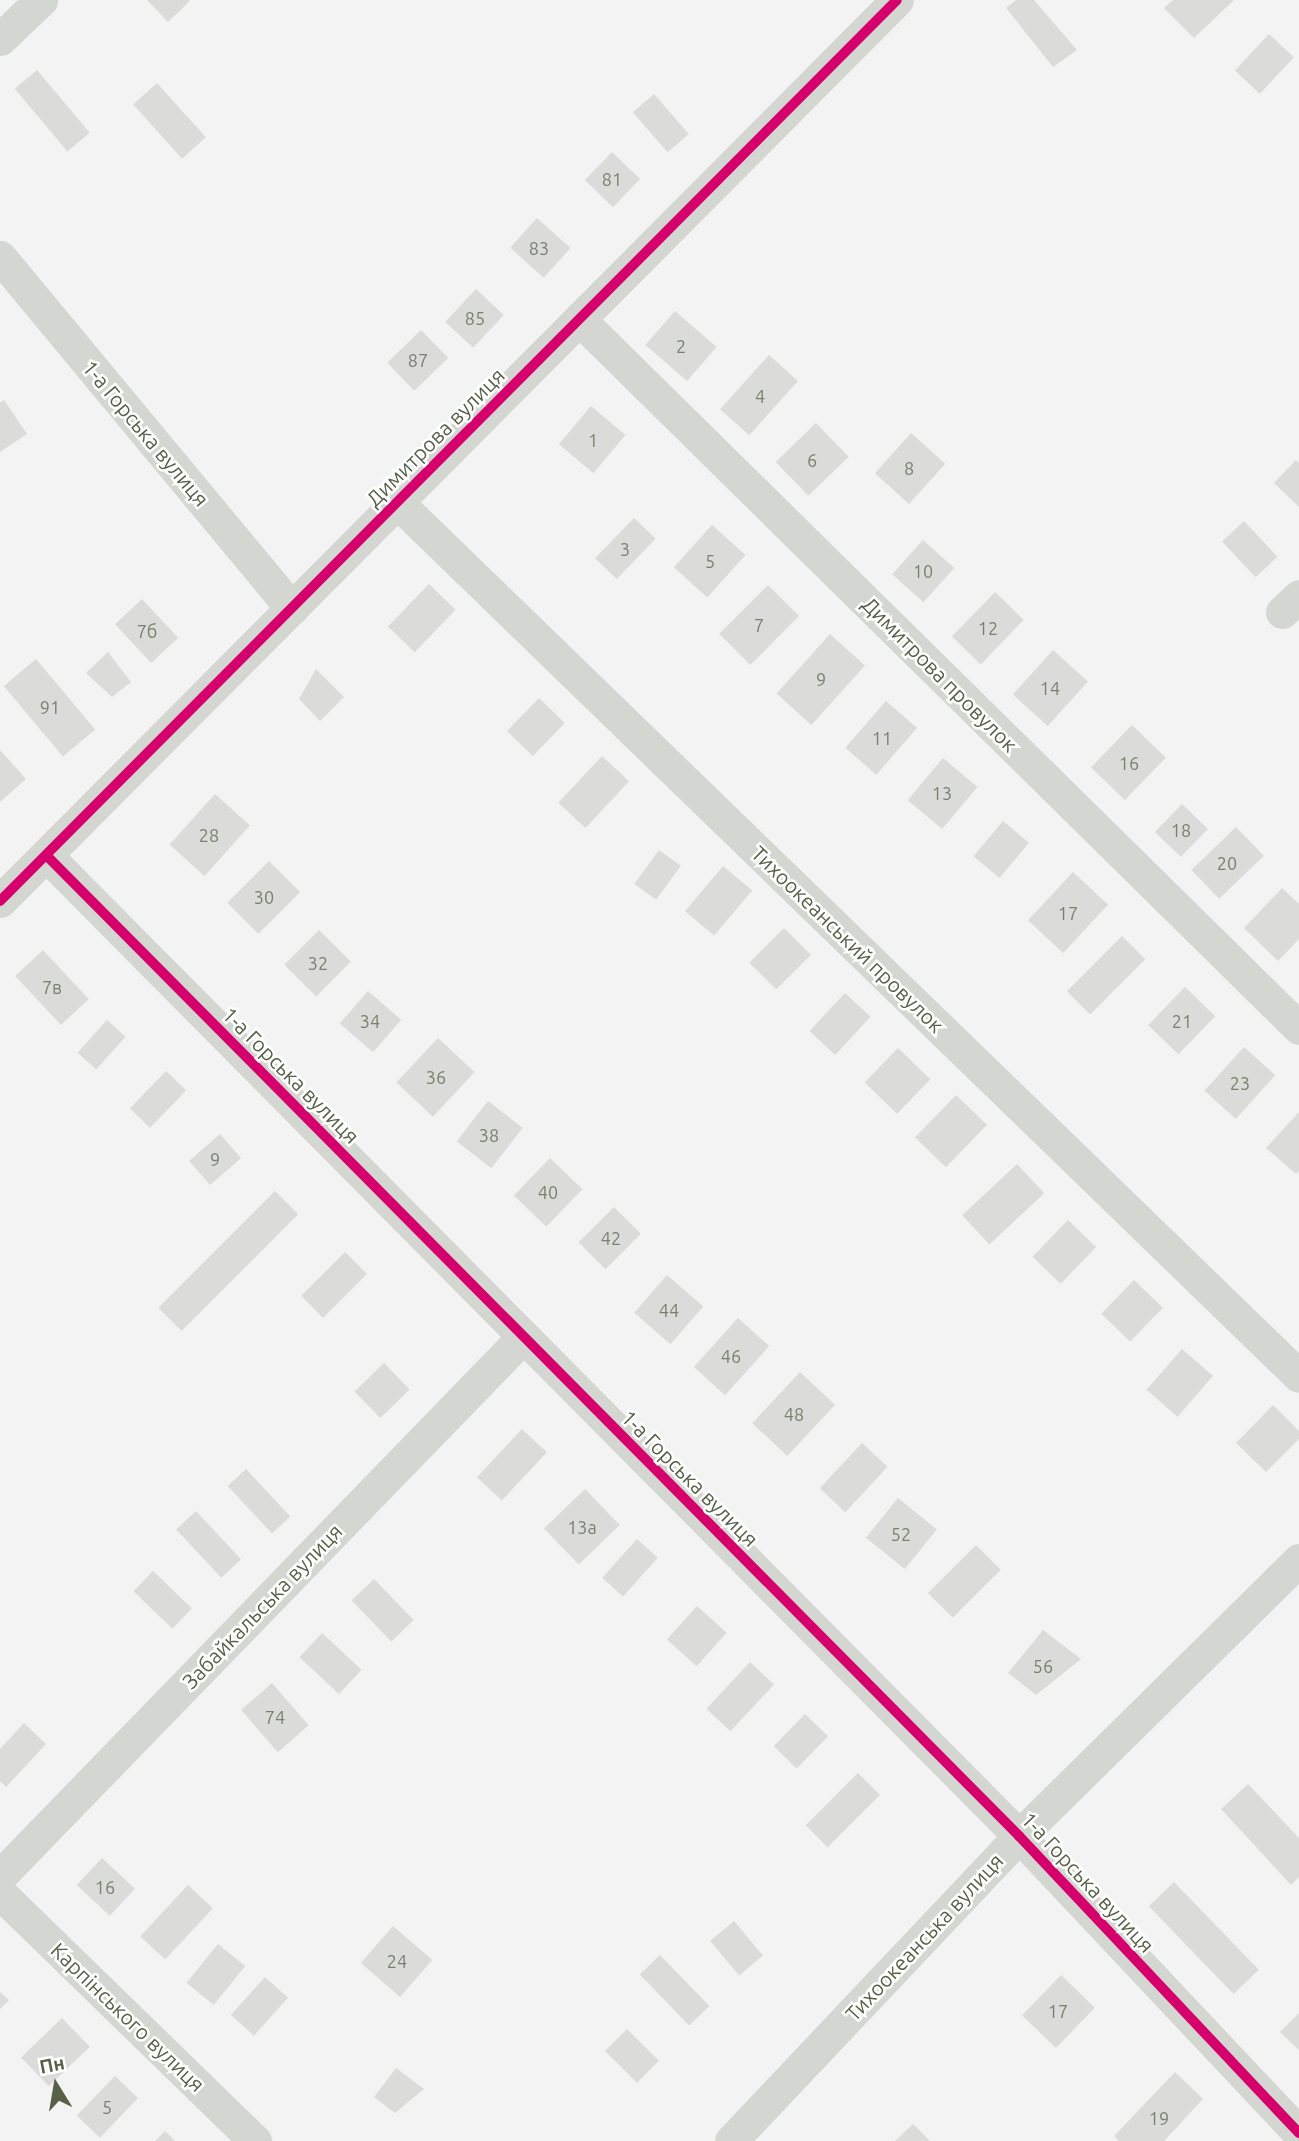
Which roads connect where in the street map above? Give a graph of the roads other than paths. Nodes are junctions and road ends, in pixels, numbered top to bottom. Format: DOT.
graph roads {
  1 [pos="41,0"];
  2 [pos="897,0"];
  3 [pos="0,39"];
  4 [pos="0,257"];
  5 [pos="580,320"];
  6 [pos="396,501"];
  7 [pos="292,610"];
  8 [pos="47,856"];
  9 [pos="0,901"];
  10 [pos="1299,1028"];
  11 [pos="523,1337"];
  12 [pos="1299,1376"];
  13 [pos="1299,1560"];
  14 [pos="1019,1836"];
  15 [pos="0,1876"];
  16 [pos="0,1893"];
  17 [pos="1299,2133"];
  18 [pos="255,2141"];
  19 [pos="731,2141"];
  1 -- 3 [label="street"];
  2 -- 5 [label="street, Димитрова вулиця"];
  4 -- 7 [label="street, 1-а Горська вулиця"];
  5 -- 6 [label="street, Димитрова вулиця"];
  5 -- 10 [label="street, Димитрова провулок"];
  6 -- 7 [label="street, Димитрова вулиця"];
  6 -- 12 [label="street, Тихоокеанський провулок"];
  7 -- 8 [label="street, Димитрова вулиця"];
  8 -- 9 [label="street, Димитрова вулиця"];
  8 -- 11 [label="street, 1-а Горська вулиця"];
  11 -- 14 [label="street, 1-а Горська вулиця"];
  11 -- 15 [label="street, Забайкальська вулиця"];
  13 -- 14 [label="street, Тихоокеанська вулиця"];
  14 -- 17 [label="street, 1-а Горська вулиця"];
  14 -- 19 [label="street, Тихоокеанська вулиця"];
  16 -- 18 [label="street, Карпінського вулиця"];
}
